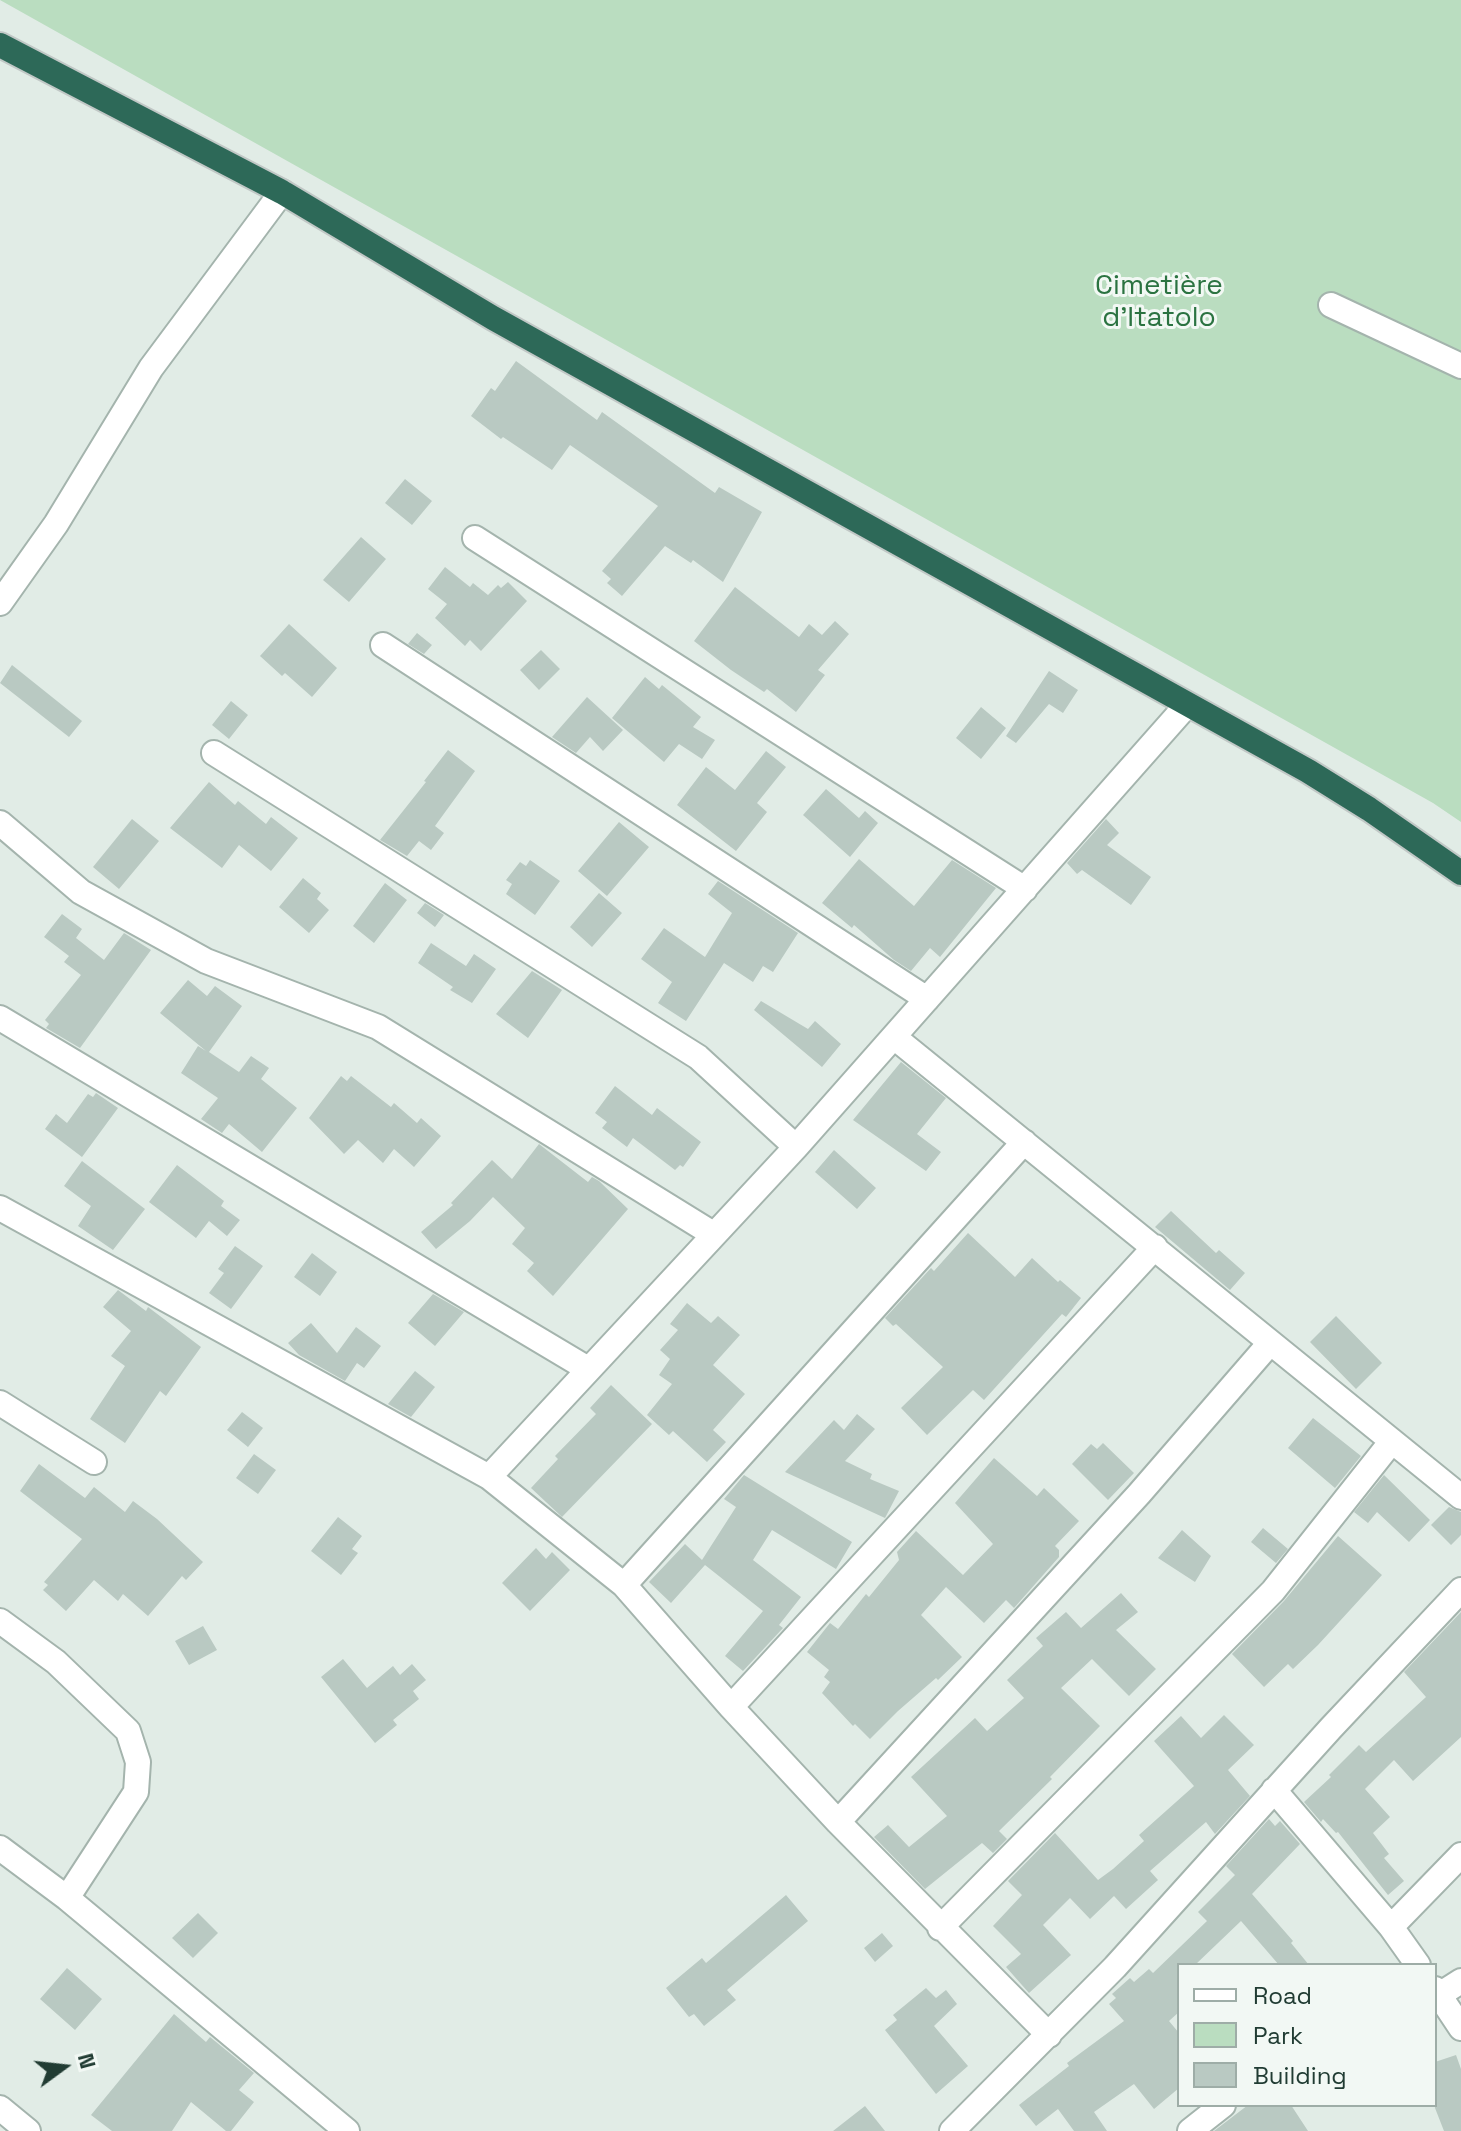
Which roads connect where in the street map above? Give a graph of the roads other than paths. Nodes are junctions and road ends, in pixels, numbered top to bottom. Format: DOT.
graph roads {
  1 [pos="0,45"];
  2 [pos="282,192"];
  3 [pos="1331,305"];
  4 [pos="1461,366"];
  5 [pos="475,538"];
  6 [pos="0,603"];
  7 [pos="383,645"];
  8 [pos="1186,706"];
  9 [pos="214,753"];
  10 [pos="0,823"];
  11 [pos="1461,873"];
  12 [pos="1025,889"];
  13 [pos="927,999"];
  14 [pos="0,1018"];
  15 [pos="894,1037"];
  16 [pos="1024,1142"];
  17 [pos="796,1147"];
  18 [pos="0,1208"];
  19 [pos="713,1234"];
  20 [pos="1155,1247"];
  21 [pos="1270,1343"];
  22 [pos="588,1369"];
  23 [pos="0,1403"];
  24 [pos="1392,1441"];
  25 [pos="94,1462"];
  26 [pos="489,1477"];
  27 [pos="1461,1497"];
  28 [pos="624,1585"];
  29 [pos="1461,1590"];
  30 [pos="0,1621"];
  31 [pos="731,1707"];
  32 [pos="1274,1790"];
  33 [pos="838,1822"];
  34 [pos="0,1848"];
  35 [pos="1461,1855"];
  36 [pos="67,1898"];
  37 [pos="1391,1927"];
  38 [pos="940,1928"];
  39 [pos="1410,1962"];
  40 [pos="1461,1981"];
  41 [pos="1437,1992"];
  42 [pos="1461,2028"];
  43 [pos="1049,2035"];
  44 [pos="1220,2107"];
  45 [pos="0,2108"];
  46 [pos="28,2131"];
  47 [pos="347,2131"];
  48 [pos="952,2131"];
  49 [pos="1190,2131"];
  1 -- 2 [label="highway"];
  2 -- 6 [label="street"];
  2 -- 8 [label="highway"];
  3 -- 4 [label="street"];
  5 -- 12 [label="street"];
  7 -- 13 [label="street"];
  8 -- 11 [label="highway"];
  8 -- 12 [label="street"];
  9 -- 17 [label="street"];
  10 -- 19 [label="street"];
  12 -- 13 [label="street"];
  13 -- 15 [label="street"];
  14 -- 22 [label="street"];
  15 -- 16 [label="street"];
  15 -- 17 [label="street"];
  16 -- 20 [label="street"];
  16 -- 28 [label="street"];
  17 -- 19 [label="street"];
  18 -- 26 [label="street"];
  19 -- 22 [label="street"];
  20 -- 21 [label="street"];
  20 -- 31 [label="street"];
  21 -- 24 [label="street"];
  21 -- 33 [label="street"];
  22 -- 26 [label="street"];
  23 -- 25 [label="street"];
  24 -- 27 [label="street"];
  24 -- 38 [label="street"];
  26 -- 28 [label="street"];
  28 -- 31 [label="street"];
  29 -- 32 [label="street"];
  30 -- 36 [label="street"];
  31 -- 33 [label="street"];
  32 -- 37 [label="street"];
  32 -- 43 [label="street"];
  33 -- 38 [label="street"];
  34 -- 36 [label="street"];
  35 -- 37 [label="street"];
  36 -- 47 [label="street"];
  37 -- 39 [label="street"];
  38 -- 43 [label="street"];
  40 -- 41 [label="street"];
  41 -- 42 [label="street"];
  43 -- 48 [label="street"];
  44 -- 49 [label="street"];
  45 -- 46 [label="street"];
}
